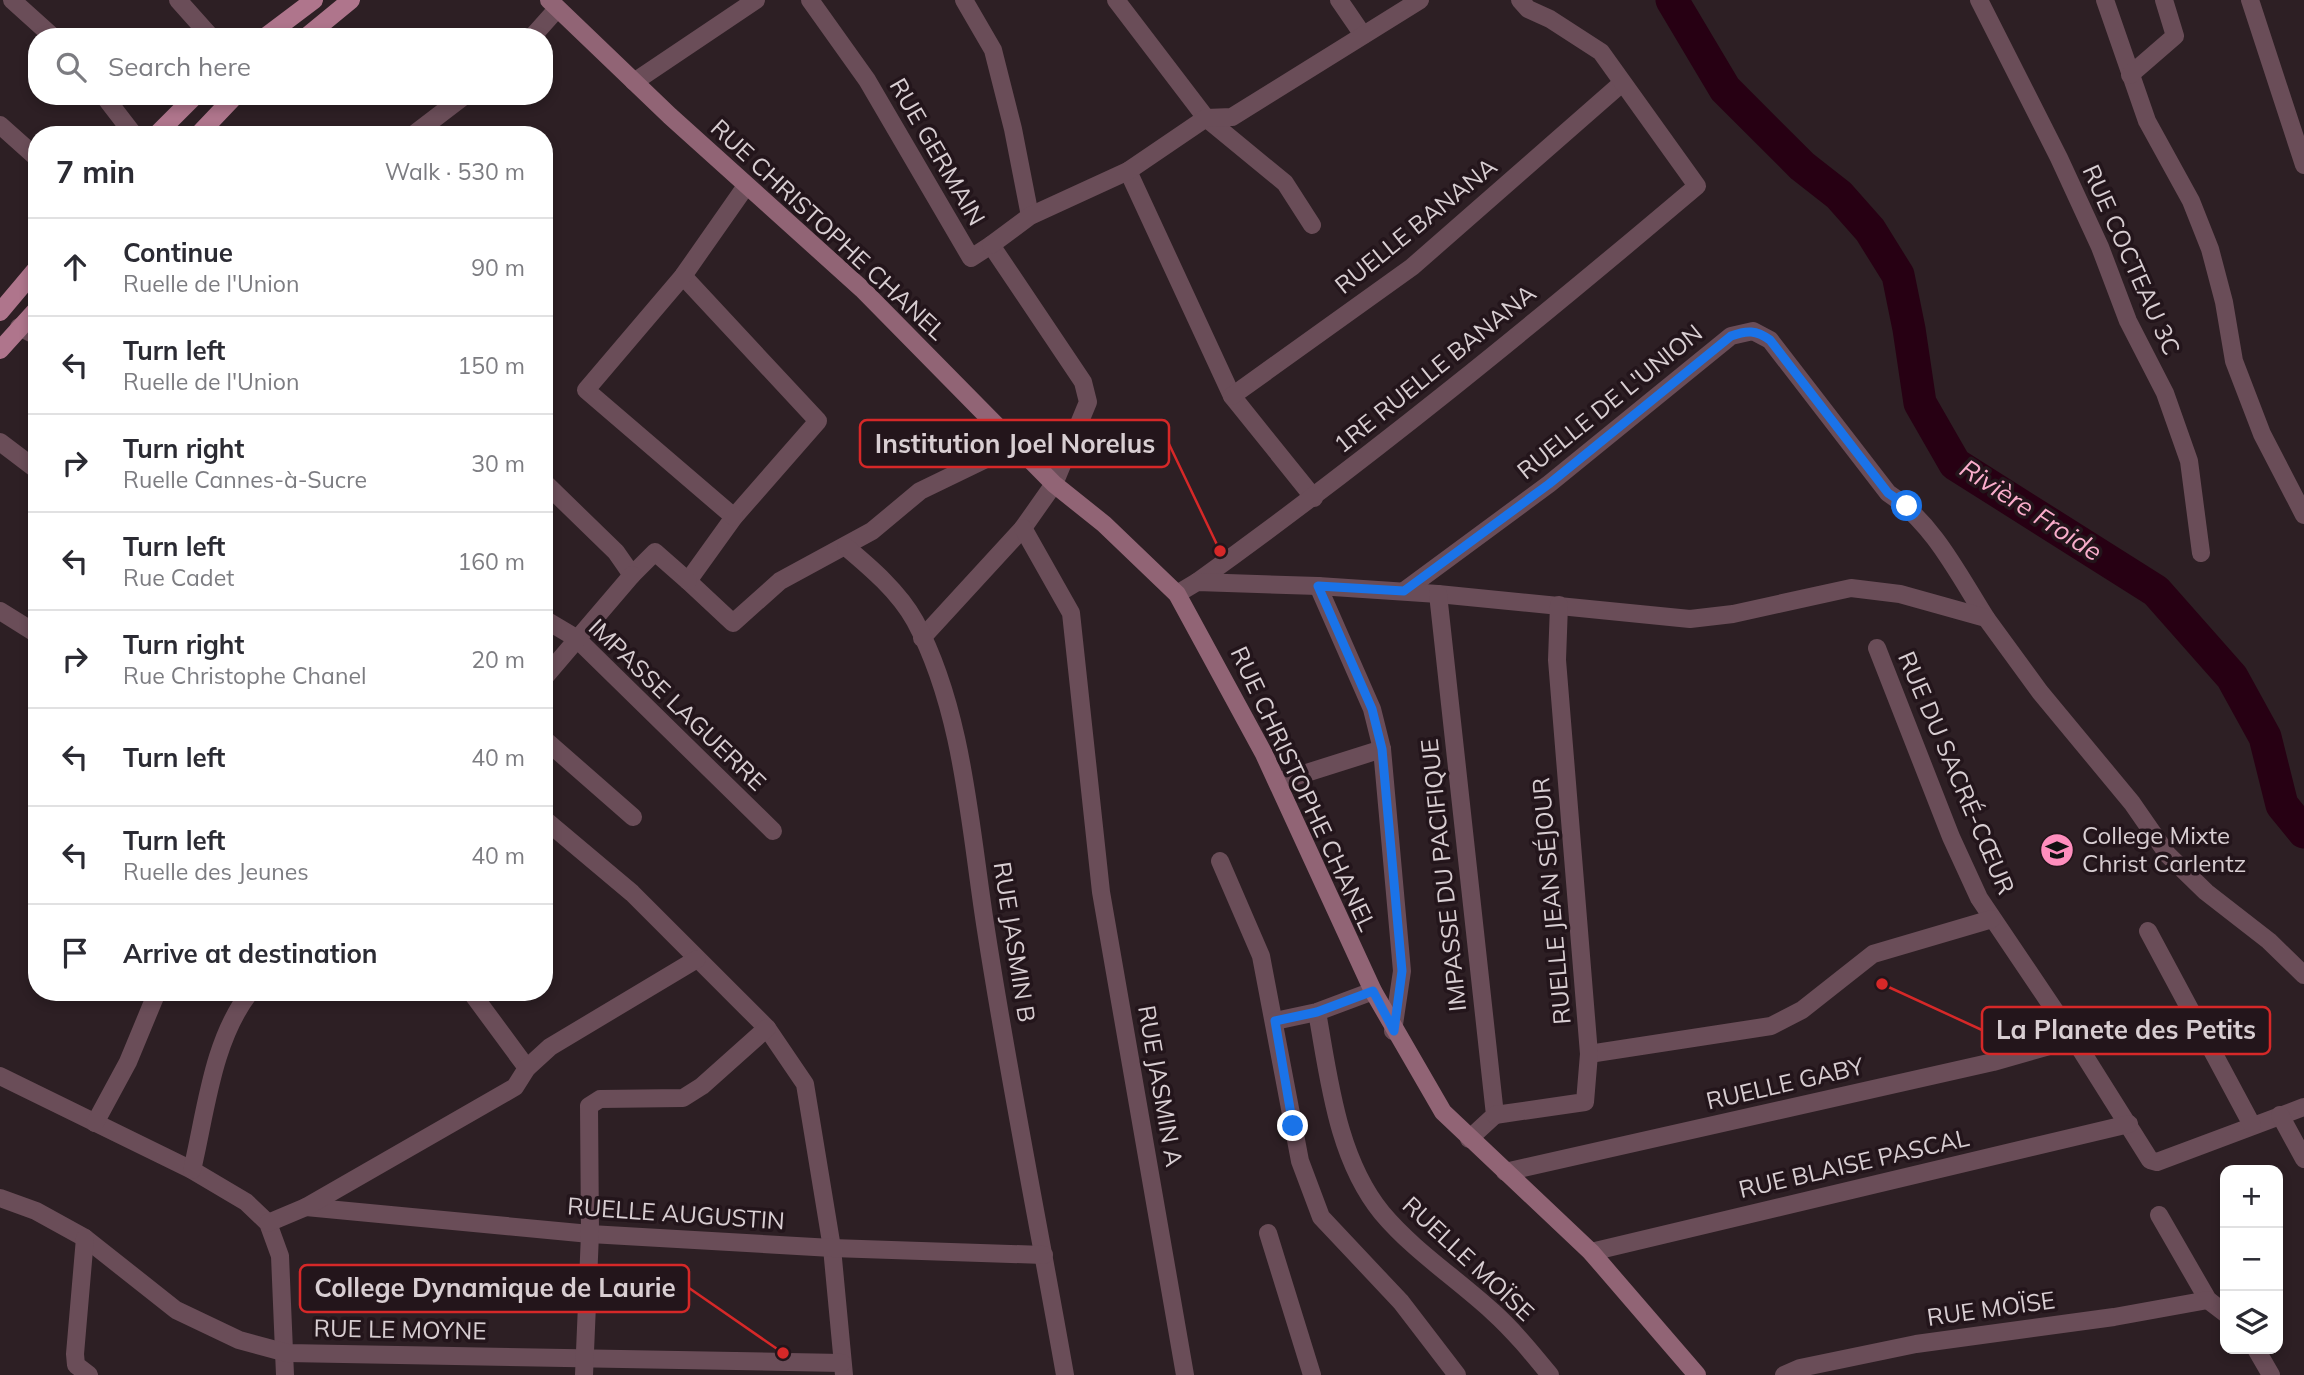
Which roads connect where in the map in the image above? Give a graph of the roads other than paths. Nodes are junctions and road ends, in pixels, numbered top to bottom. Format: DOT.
graph roads {
  1 [pos="12,0"];
  2 [pos="178,0"];
  3 [pos="314,0"];
  4 [pos="351,0"];
  5 [pos="756,0"];
  6 [pos="810,0"];
  7 [pos="964,0"];
  8 [pos="1116,0"];
  9 [pos="1339,0"];
  10 [pos="1420,0"];
  11 [pos="1520,0"];
  12 [pos="1979,0"];
  13 [pos="2105,0"];
  14 [pos="2164,0"];
  15 [pos="2250,0"];
  16 [pos="553,5"];
  17 [pos="43,28"];
  18 [pos="203,28"];
  19 [pos="277,28"];
  20 [pos="317,28"];
  21 [pos="538,28"];
  22 [pos="1363,35"];
  23 [pos="2130,75"];
  24 [pos="634,82"];
  25 [pos="1622,83"];
  26 [pos="111,105"];
  27 [pos="186,105"];
  28 [pos="226,105"];
  29 [pos="452,105"];
  30 [pos="1206,118"];
  31 [pos="0,125"];
  32 [pos="127,126"];
  33 [pos="165,126"];
  34 [pos="207,126"];
  35 [pos="425,126"];
  36 [pos="28,150"];
  37 [pos="2304,165"];
  38 [pos="1128,171"];
  39 [pos="746,186"];
  40 [pos="1030,216"];
  41 [pos="1312,225"];
  42 [pos="991,245"];
  43 [pos="683,276"];
  44 [pos="28,279"];
  45 [pos="0,312"];
  46 [pos="28,318"];
  47 [pos="19,327"];
  48 [pos="28,332"];
  49 [pos="0,350"];
  50 [pos="1232,396"];
  51 [pos="0,442"];
  52 [pos="1015,445"];
  53 [pos="28,463"];
  54 [pos="1054,484"];
  55 [pos="553,491"];
  56 [pos="1314,499"];
  57 [pos="2302,506"];
  58 [pos="734,517"];
  59 [pos="1023,528"];
  60 [pos="846,547"];
  61 [pos="2201,553"];
  62 [pos="632,575"];
  63 [pos="688,581"];
  64 [pos="1197,582"];
  65 [pos="1318,586"];
  66 [pos="1404,591"];
  67 [pos="1177,594"];
  68 [pos="1438,594"];
  69 [pos="1559,605"];
  70 [pos="0,611"];
  71 [pos="1986,618"];
  72 [pos="553,624"];
  73 [pos="28,628"];
  74 [pos="576,638"];
  75 [pos="922,638"];
  76 [pos="1877,648"];
  77 [pos="553,667"];
  78 [pos="553,747"];
  79 [pos="1382,749"];
  80 [pos="1278,782"];
  81 [pos="633,817"];
  82 [pos="553,827"];
  83 [pos="773,831"];
  84 [pos="1220,861"];
  85 [pos="1992,919"];
  86 [pos="2148,931"];
  87 [pos="697,959"];
  88 [pos="2304,975"];
  89 [pos="1373,991"];
  90 [pos="152,1001"];
  91 [pos="244,1001"];
  92 [pos="478,1001"];
  93 [pos="1317,1012"];
  94 [pos="1275,1021"];
  95 [pos="767,1028"];
  96 [pos="1394,1031"];
  97 [pos="2074,1039"];
  98 [pos="1589,1054"];
  99 [pos="527,1068"];
  100 [pos="0,1076"];
  101 [pos="2304,1107"];
  102 [pos="1495,1115"];
  103 [pos="2280,1115"];
  104 [pos="95,1123"];
  105 [pos="2129,1124"];
  106 [pos="2252,1125"];
  107 [pos="1469,1139"];
  108 [pos="2304,1159"];
  109 [pos="192,1170"];
  110 [pos="1505,1172"];
  111 [pos="0,1198"];
  112 [pos="306,1207"];
  113 [pos="2159,1214"];
  114 [pos="268,1223"];
  115 [pos="1268,1233"];
  116 [pos="590,1234"];
  117 [pos="85,1238"];
  118 [pos="832,1248"];
  119 [pos="1591,1252"];
  120 [pos="1044,1255"];
  121 [pos="2208,1300"];
  122 [pos="2220,1308"];
  123 [pos="287,1353"];
  124 [pos="2259,1354"];
  125 [pos="585,1367"];
  126 [pos="843,1369"];
  127 [pos="89,1375"];
  128 [pos="285,1375"];
  129 [pos="1065,1375"];
  130 [pos="1185,1375"];
  131 [pos="1312,1375"];
  132 [pos="1457,1375"];
  133 [pos="1550,1375"];
  134 [pos="1697,1375"];
  135 [pos="1784,1375"];
  136 [pos="2272,1375"];
  1 -- 17 [label="street"];
  2 -- 18 [label="street"];
  3 -- 19 [label="main road"];
  4 -- 20 [label="main road"];
  5 -- 24 [label="street"];
  6 -- 42 [label="street, RUE GERMAIN"];
  7 -- 40 [label="street"];
  8 -- 30 [label="street"];
  9 -- 22 [label="street"];
  10 -- 22 [label="street"];
  11 -- 25 [label="street"];
  12 -- 61 [label="street, RUE COCTEAU 3C"];
  13 -- 23 [label="street"];
  14 -- 23 [label="street"];
  15 -- 37 [label="street"];
  16 -- 21 [label="street"];
  16 -- 24 [label="street, RUE CHRISTOPHE CHANEL"];
  22 -- 30 [label="street"];
  23 -- 57 [label="street"];
  24 -- 39 [label="street, RUE CHRISTOPHE CHANEL"];
  25 -- 50 [label="street, RUELLE BANANA"];
  25 -- 56 [label="street, 1RE RUELLE BANANA"];
  26 -- 32 [label="street"];
  27 -- 33 [label="main road"];
  28 -- 34 [label="main road"];
  29 -- 35 [label="street"];
  30 -- 38 [label="street"];
  30 -- 41 [label="street"];
  31 -- 36 [label="street"];
  38 -- 40 [label="street"];
  38 -- 50 [label="street"];
  39 -- 43 [label="street"];
  39 -- 52 [label="street, RUE CHRISTOPHE CHANEL"];
  40 -- 42 [label="street"];
  42 -- 54 [label="street, RUE GERMAIN"];
  43 -- 58 [label="street"];
  43 -- 58 [label="street"];
  44 -- 45 [label="main road"];
  46 -- 47 [label="main road"];
  47 -- 48 [label="street"];
  47 -- 49 [label="main road"];
  50 -- 56 [label="street"];
  51 -- 53 [label="street"];
  52 -- 54 [label="street, RUE CHRISTOPHE CHANEL"];
  52 -- 60 [label="street"];
  54 -- 59 [label="street, RUE GERMAIN"];
  54 -- 67 [label="street, RUE CHRISTOPHE CHANEL"];
  55 -- 62 [label="street"];
  56 -- 64 [label="street, 1RE RUELLE BANANA"];
  58 -- 63 [label="street"];
  59 -- 75 [label="street, RUE GERMAIN"];
  59 -- 130 [label="street, RUE JASMIN A"];
  60 -- 63 [label="street"];
  60 -- 75 [label="street, RUE JASMIN B"];
  62 -- 63 [label="street"];
  62 -- 74 [label="street"];
  64 -- 65 [label="street"];
  64 -- 67 [label="street, 1RE RUELLE BANANA"];
  65 -- 66 [label="street"];
  65 -- 79 [label="street"];
  66 -- 68 [label="street"];
  66 -- 71 [label="street, RUELLE DE L'UNION"];
  67 -- 80 [label="street, RUE CHRISTOPHE CHANEL"];
  68 -- 69 [label="street"];
  68 -- 102 [label="street, IMPASSE DU PACIFIQUE"];
  69 -- 71 [label="street"];
  69 -- 98 [label="street, RUELLE JEAN SÉJOUR"];
  70 -- 73 [label="street"];
  71 -- 88 [label="street, RUELLE DE L'UNION"];
  72 -- 74 [label="street, IMPASSE LAGUERRE"];
  74 -- 77 [label="street"];
  74 -- 83 [label="street, IMPASSE LAGUERRE"];
  75 -- 120 [label="street, RUE JASMIN B"];
  76 -- 85 [label="street, RUE DU SACRÉ-CŒUR"];
  78 -- 81 [label="street"];
  79 -- 80 [label="street"];
  79 -- 96 [label="street"];
  80 -- 89 [label="street, RUE CHRISTOPHE CHANEL"];
  82 -- 87 [label="street"];
  84 -- 94 [label="street"];
  85 -- 97 [label="street, RUE DU SACRÉ-CŒUR"];
  85 -- 98 [label="street"];
  86 -- 106 [label="street"];
  87 -- 95 [label="street"];
  87 -- 99 [label="street"];
  89 -- 93 [label="street"];
  89 -- 96 [label="street, RUE CHRISTOPHE CHANEL"];
  90 -- 104 [label="street"];
  91 -- 109 [label="street"];
  92 -- 99 [label="street"];
  93 -- 94 [label="street"];
  93 -- 133 [label="street, RUELLE MOÏSE"];
  94 -- 132 [label="street"];
  95 -- 116 [label="street"];
  95 -- 118 [label="street"];
  96 -- 107 [label="street, RUE CHRISTOPHE CHANEL"];
  97 -- 105 [label="street, RUE DU SACRÉ-CŒUR"];
  97 -- 110 [label="street, RUELLE GABY"];
  98 -- 102 [label="street, RUELLE JEAN SÉJOUR"];
  99 -- 112 [label="street"];
  100 -- 104 [label="street"];
  101 -- 103 [label="street"];
  102 -- 107 [label="street"];
  103 -- 106 [label="street"];
  103 -- 108 [label="street"];
  104 -- 109 [label="street"];
  105 -- 106 [label="street, RUE DU SACRÉ-CŒUR"];
  105 -- 119 [label="street, RUE BLAISE PASCAL"];
  107 -- 110 [label="street, RUE CHRISTOPHE CHANEL"];
  109 -- 114 [label="street"];
  110 -- 119 [label="street, RUE CHRISTOPHE CHANEL"];
  111 -- 117 [label="street, RUE LE MOYNE"];
  112 -- 114 [label="street"];
  112 -- 116 [label="street, RUELLE AUGUSTIN"];
  113 -- 121 [label="street"];
  114 -- 123 [label="street"];
  115 -- 131 [label="street"];
  116 -- 118 [label="street, RUELLE AUGUSTIN"];
  116 -- 125 [label="street"];
  117 -- 123 [label="street, RUE LE MOYNE"];
  117 -- 127 [label="street"];
  118 -- 120 [label="street, RUELLE AUGUSTIN"];
  118 -- 126 [label="street"];
  119 -- 134 [label="street, RUE CHRISTOPHE CHANEL"];
  120 -- 129 [label="street, RUE JASMIN B"];
  121 -- 122 [label="street"];
  121 -- 135 [label="street, RUE MOÏSE"];
  123 -- 125 [label="street, RUE LE MOYNE"];
  123 -- 128 [label="street"];
  124 -- 136 [label="street"];
  125 -- 126 [label="street, RUE LE MOYNE"];
}
